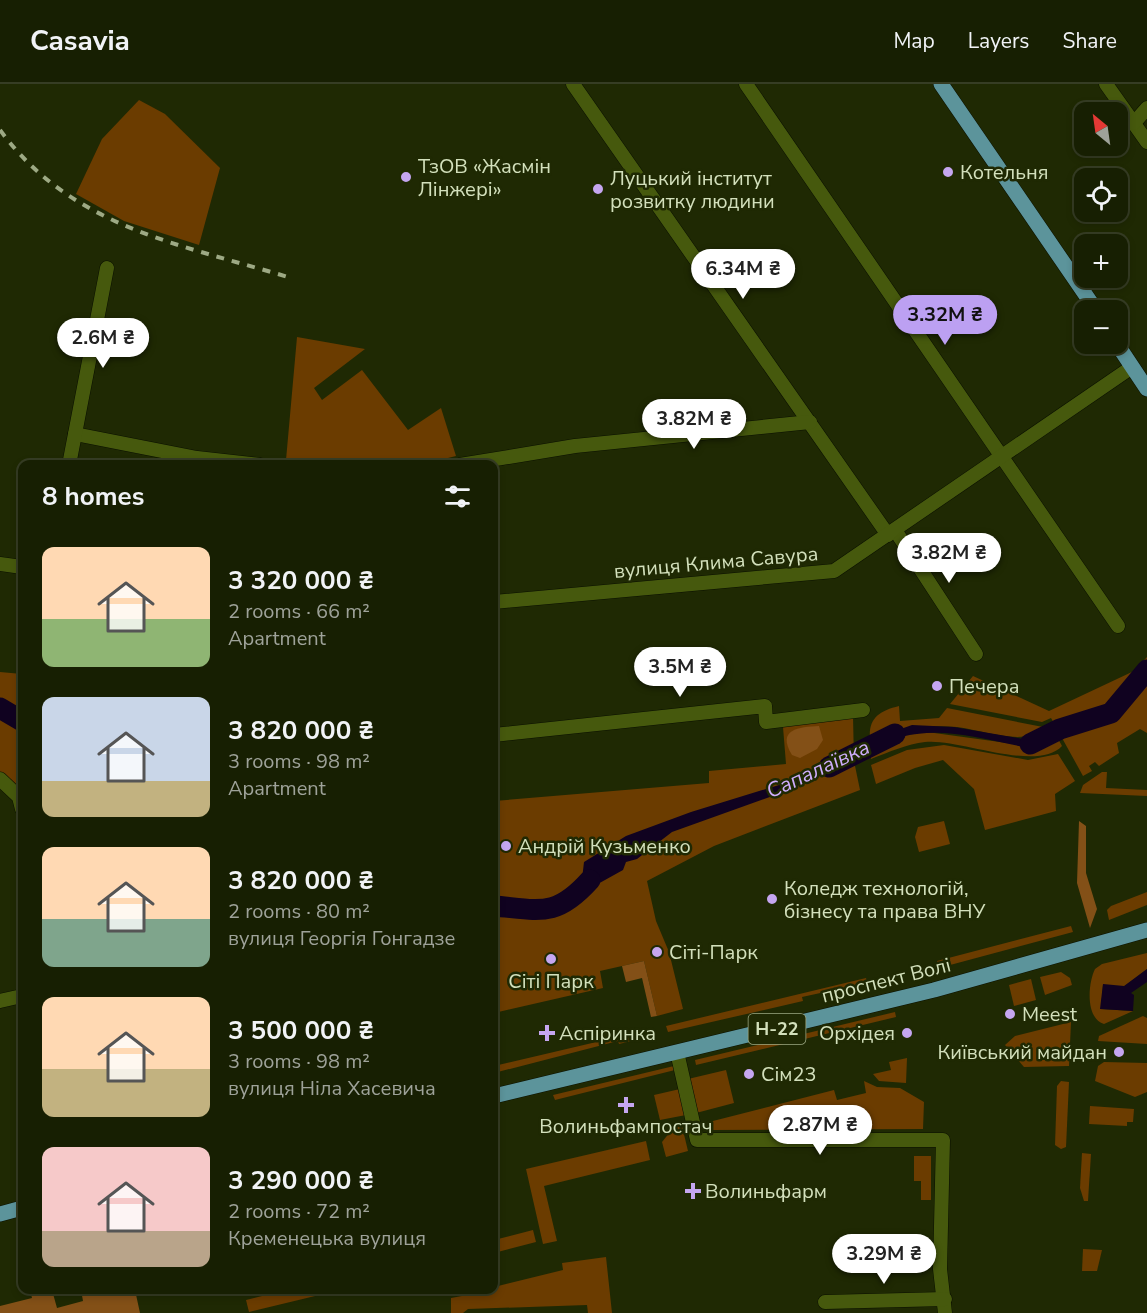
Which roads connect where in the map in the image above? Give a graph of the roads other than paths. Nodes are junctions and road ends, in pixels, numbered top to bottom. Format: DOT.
graph roads {
  1 [pos="573,84"];
  2 [pos="746,84"];
  3 [pos="941,84"];
  4 [pos="1106,84"];
  5 [pos="1147,108"];
  6 [pos="1134,123"];
  7 [pos="1147,141"];
  8 [pos="107,268"];
  9 [pos="1089,300"];
  10 [pos="1124,354"];
  11 [pos="1132,367"];
  12 [pos="1147,389"];
  13 [pos="810,422"];
  14 [pos="75,434"];
  15 [pos="1002,457"];
  16 [pos="70,460"];
  17 [pos="215,460"];
  18 [pos="490,460"];
  19 [pos="891,533"];
  20 [pos="0,564"];
  21 [pos="18,566"];
  22 [pos="498,602"];
  23 [pos="1118,626"];
  24 [pos="976,654"];
  25 [pos="863,710"];
  26 [pos="498,735"];
  27 [pos="0,779"];
  28 [pos="18,795"];
  29 [pos="1147,930"];
  30 [pos="18,997"];
  31 [pos="0,1001"];
  32 [pos="677,1052"];
  33 [pos="498,1095"];
  34 [pos="18,1209"];
  35 [pos="0,1214"];
  36 [pos="945,1299"];
  37 [pos="825,1302"];
  38 [pos="945,1313"];
  1 -- 13 [label="street"];
  2 -- 15 [label="street"];
  3 -- 9 [label="main road"];
  4 -- 6 [label="street"];
  5 -- 6 [label="street"];
  6 -- 7 [label="street"];
  8 -- 14 [label="street"];
  10 -- 11 [label="main road"];
  11 -- 12 [label="main road"];
  11 -- 15 [label="street, вулиця Клима Савура"];
  13 -- 18 [label="street"];
  13 -- 19 [label="street"];
  14 -- 16 [label="street"];
  14 -- 17 [label="street"];
  15 -- 19 [label="street, вулиця Клима Савура"];
  15 -- 23 [label="street"];
  19 -- 22 [label="street, вулиця Клима Савура"];
  19 -- 24 [label="street"];
  20 -- 21 [label="street"];
  25 -- 26 [label="street"];
  27 -- 28 [label="street"];
  29 -- 32 [label="main road, проспект Волі / Н-22"];
  30 -- 31 [label="street"];
  32 -- 33 [label="main road, проспект Волі / Н-22"];
  32 -- 36 [label="street"];
  34 -- 35 [label="main road"];
  36 -- 37 [label="street"];
  36 -- 38 [label="street"];
}
